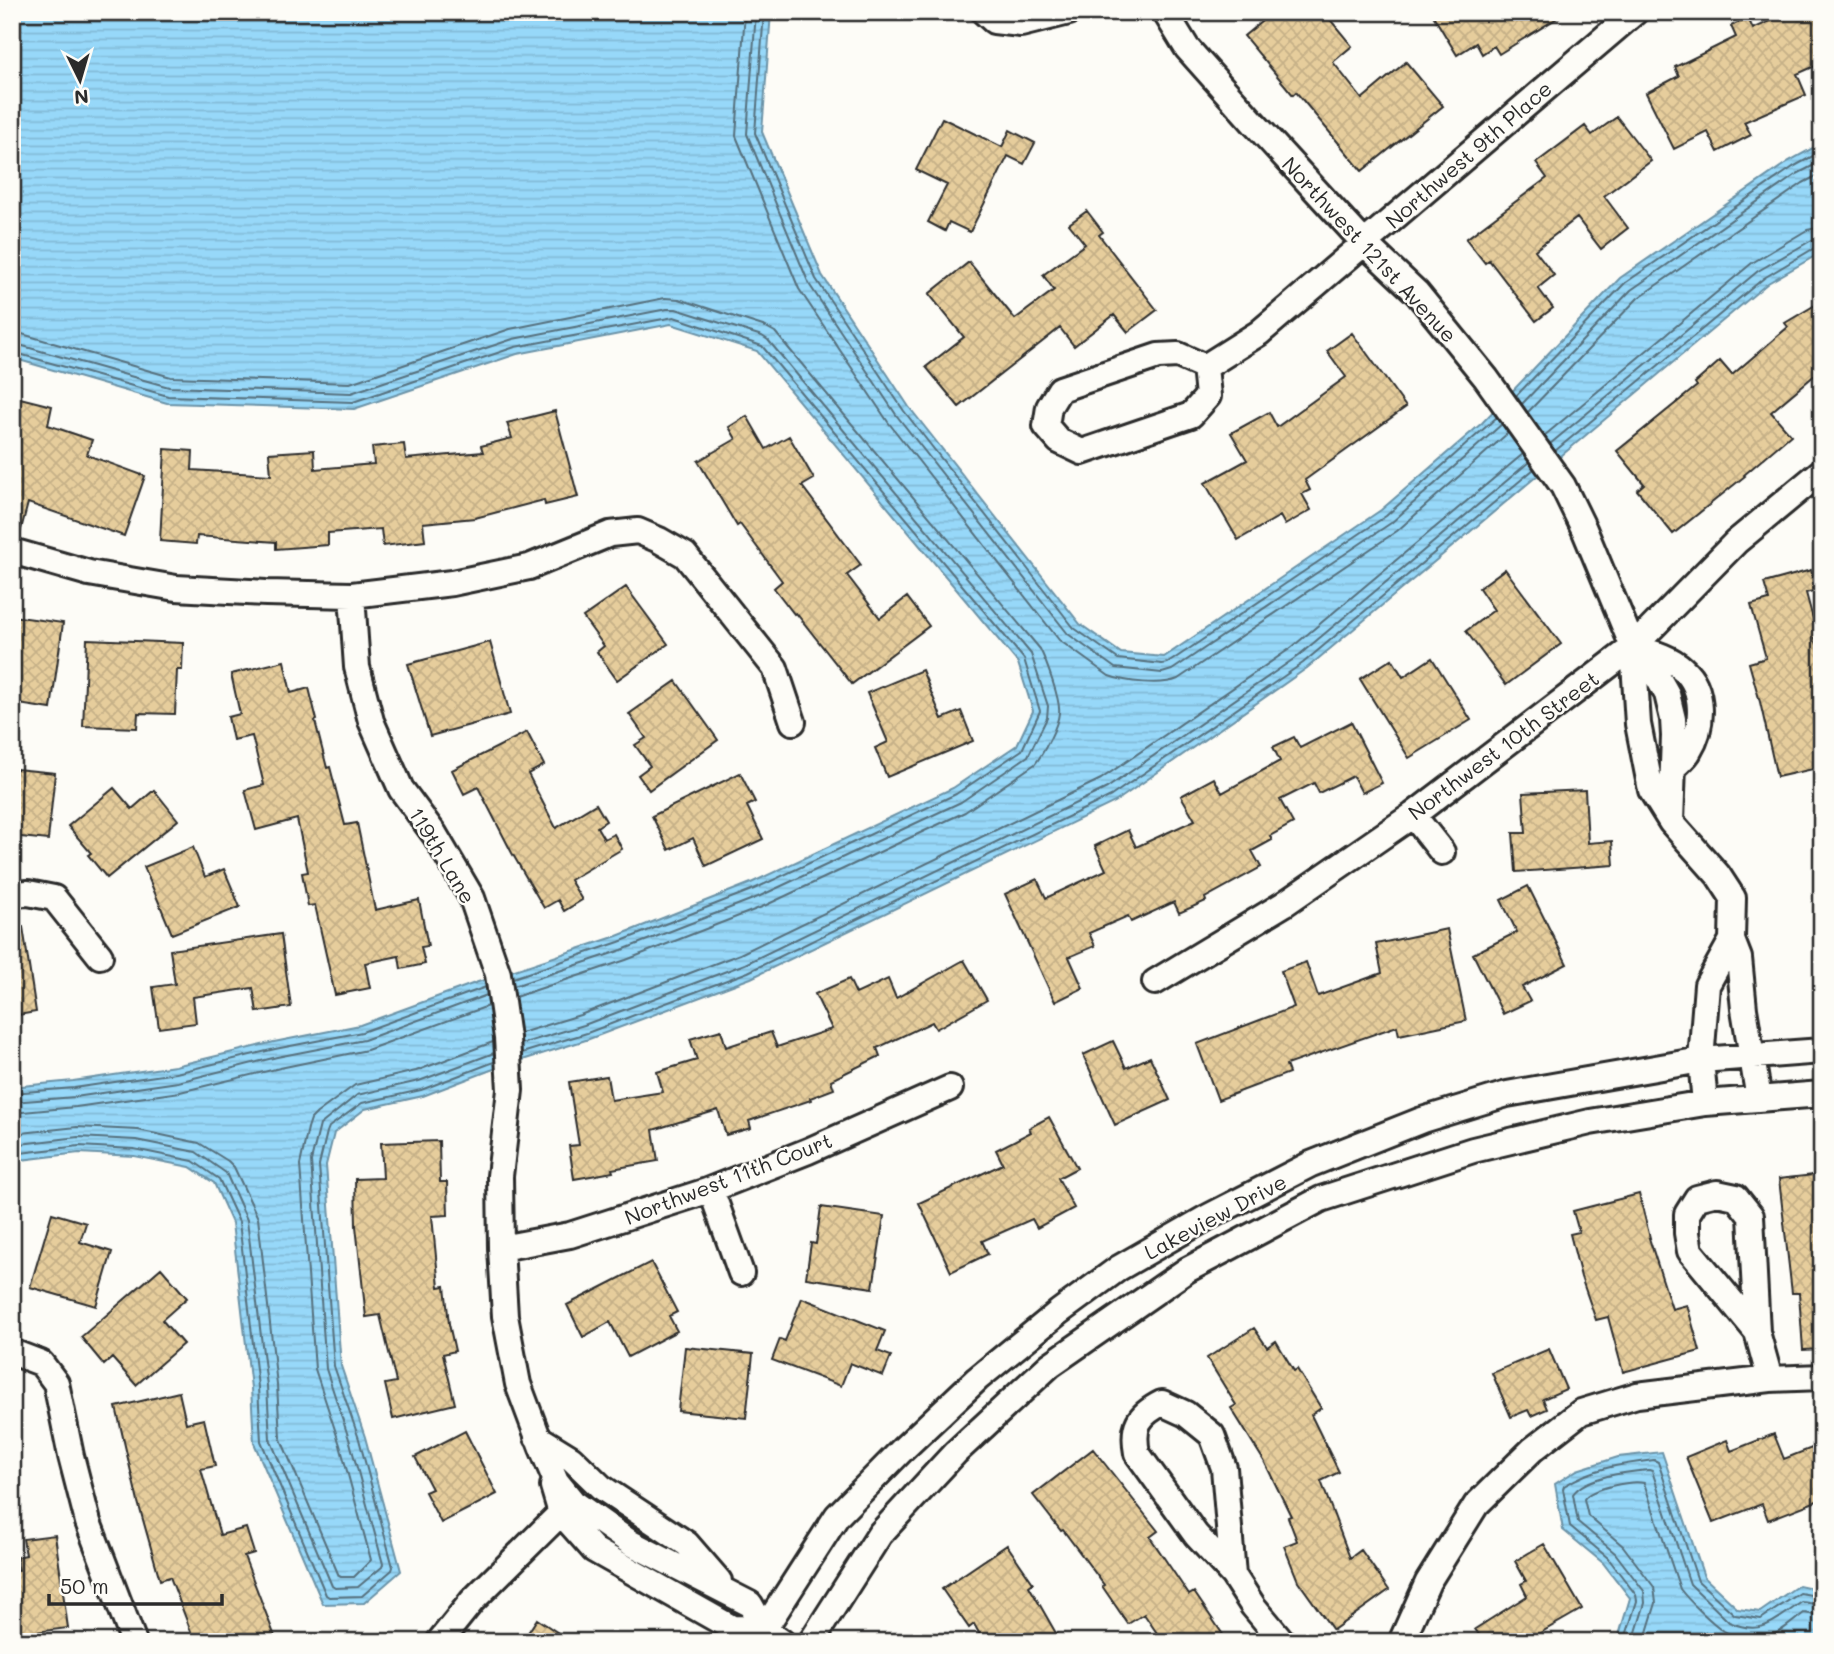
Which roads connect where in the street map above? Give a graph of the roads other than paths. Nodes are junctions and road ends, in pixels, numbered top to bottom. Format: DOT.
graph roads {
  1 [pos="984,12"];
  2 [pos="1069,12"];
  3 [pos="1165,12"];
  4 [pos="1631,13"];
  5 [pos="1365,244"];
  6 [pos="1205,367"];
  7 [pos="1820,478"];
  8 [pos="12,551"];
  9 [pos="352,595"];
  10 [pos="1633,647"];
  11 [pos="793,722"];
  12 [pos="1412,815"];
  13 [pos="1671,822"];
  14 [pos="1442,852"];
  15 [pos="12,894"];
  16 [pos="1732,940"];
  17 [pos="100,957"];
  18 [pos="1155,982"];
  19 [pos="1822,1051"];
  20 [pos="1752,1056"];
  21 [pos="1701,1060"];
  22 [pos="950,1088"];
  23 [pos="1822,1094"];
  24 [pos="1759,1099"];
  25 [pos="1705,1103"];
  26 [pos="711,1190"];
  27 [pos="501,1248"];
  28 [pos="741,1273"];
  29 [pos="1757,1332"];
  30 [pos="12,1352"];
  31 [pos="1822,1377"];
  32 [pos="1770,1379"];
  33 [pos="539,1443"];
  34 [pos="596,1483"];
  35 [pos="567,1507"];
  36 [pos="1233,1575"];
  37 [pos="729,1592"];
  38 [pos="767,1638"];
  39 [pos="134,1642"];
  40 [pos="439,1642"];
  41 [pos="811,1642"];
  42 [pos="1283,1642"];
  43 [pos="1401,1642"];
  1 -- 2 [label="street"];
  3 -- 5 [label="street, Northwest 121st Avenue"];
  4 -- 5 [label="street, Northwest 9th Place"];
  5 -- 6 [label="street, Northwest 9th Place"];
  5 -- 10 [label="street, Northwest 121st Avenue"];
  6 -- 6 [label="street"];
  7 -- 10 [label="street, Northwest 10th Street"];
  8 -- 9 [label="street"];
  9 -- 11 [label="street"];
  9 -- 27 [label="street, 119th Lane"];
  10 -- 12 [label="street, Northwest 10th Street"];
  10 -- 13 [label="street, Northwest 121st Avenue"];
  10 -- 13 [label="street"];
  12 -- 14 [label="street"];
  12 -- 18 [label="street, Northwest 10th Street"];
  13 -- 16 [label="street, Northwest 121st Avenue"];
  15 -- 17 [label="street"];
  16 -- 20 [label="street, Northwest 121st Avenue"];
  16 -- 21 [label="street, Northwest 121st Avenue"];
  19 -- 20 [label="street, Lakeview Drive"];
  20 -- 21 [label="street, Lakeview Drive"];
  20 -- 24 [label="street, Northwest 121st Avenue"];
  21 -- 25 [label="street, Northwest 121st Avenue"];
  21 -- 38 [label="street, Lakeview Drive"];
  22 -- 26 [label="street, Northwest 11th Court"];
  23 -- 24 [label="street, Lakeview Drive"];
  24 -- 25 [label="street, Lakeview Drive"];
  25 -- 41 [label="street, Lakeview Drive"];
  26 -- 27 [label="street, Northwest 11th Court"];
  26 -- 28 [label="street"];
  27 -- 33 [label="street, 119th Lane"];
  29 -- 29 [label="street"];
  29 -- 32 [label="street"];
  30 -- 39 [label="street"];
  31 -- 32 [label="street"];
  32 -- 43 [label="street"];
  33 -- 34 [label="street"];
  33 -- 35 [label="street, 119th Lane"];
  34 -- 35 [label="street"];
  34 -- 37 [label="street"];
  35 -- 37 [label="street"];
  35 -- 38 [label="street"];
  35 -- 40 [label="street"];
  36 -- 36 [label="street"];
  36 -- 42 [label="street"];
  37 -- 38 [label="street"];
}
